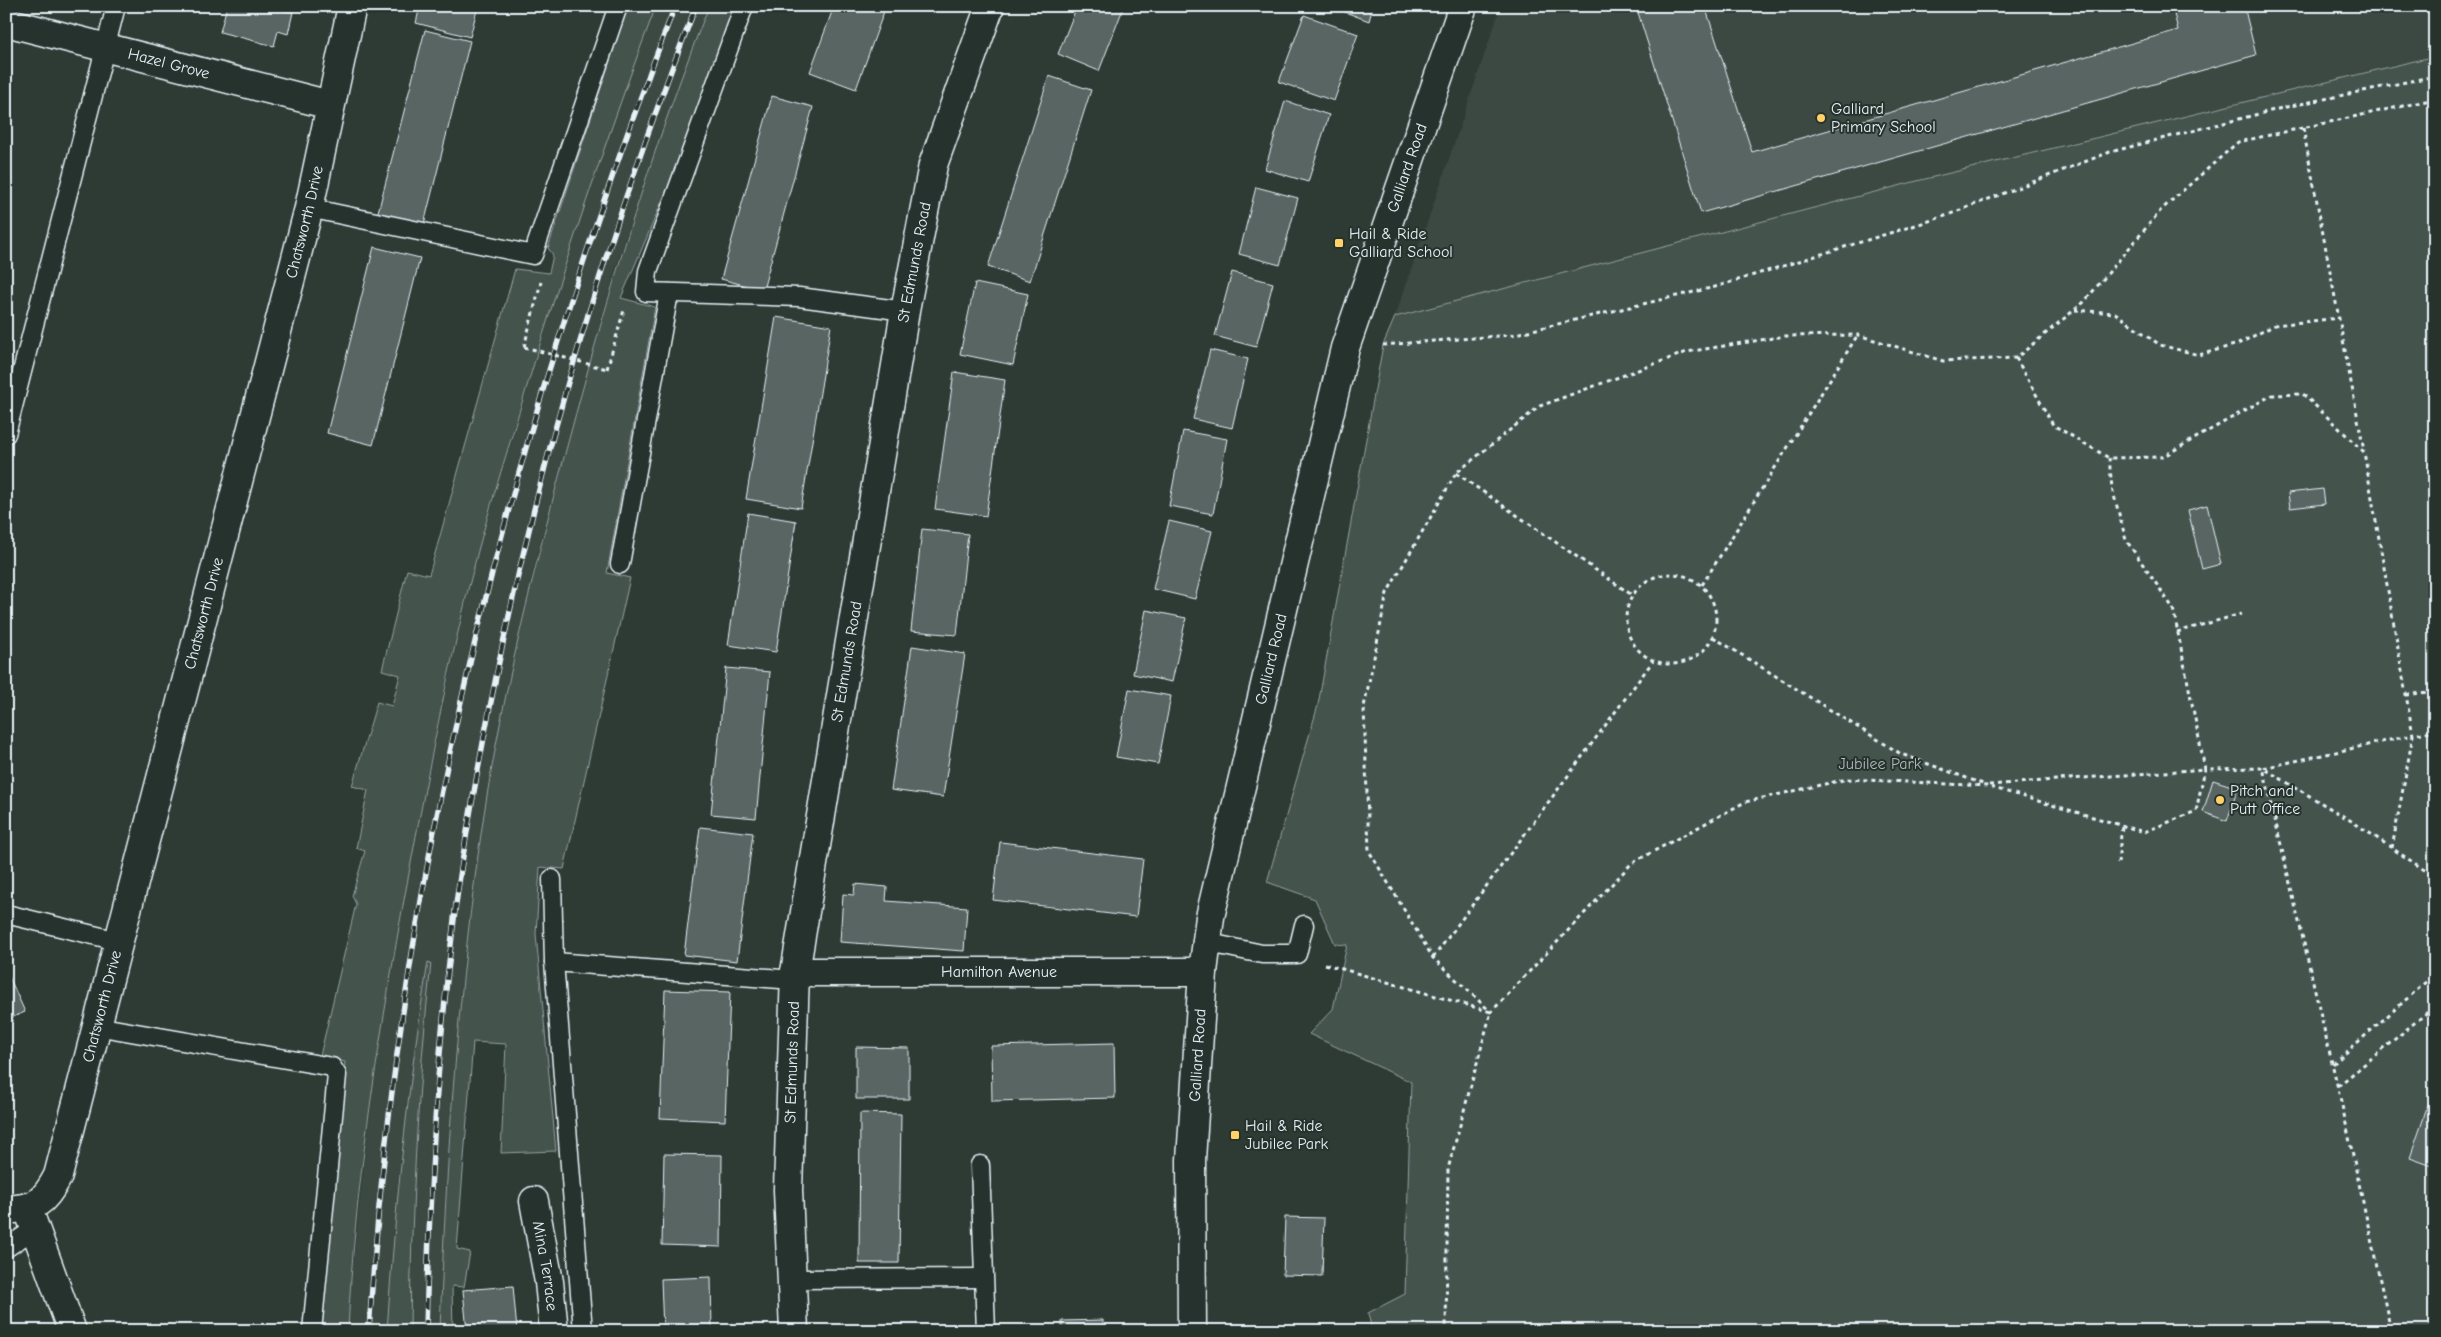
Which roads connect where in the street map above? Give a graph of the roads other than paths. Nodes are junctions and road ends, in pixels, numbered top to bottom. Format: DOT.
graph roads {
  1 [pos="116,6"];
  2 [pos="352,6"];
  3 [pos="618,6"];
  4 [pos="744,6"];
  5 [pos="990,6"];
  6 [pos="1462,6"];
  7 [pos="6,22"];
  8 [pos="105,48"];
  9 [pos="330,106"];
  10 [pos="309,208"];
  11 [pos="668,293"];
  12 [pos="904,311"];
  13 [pos="6,434"];
  14 [pos="620,564"];
  15 [pos="552,879"];
  16 [pos="6,914"];
  17 [pos="1304,924"];
  18 [pos="118,941"];
  19 [pos="1205,942"];
  20 [pos="554,962"];
  21 [pos="1203,972"];
  22 [pos="795,976"];
  23 [pos="96,1026"];
  24 [pos="980,1165"];
  25 [pos="534,1201"];
  26 [pos="23,1216"];
  27 [pos="6,1248"];
  28 [pos="983,1278"];
  29 [pos="792,1279"];
  30 [pos="72,1331"];
  31 [pos="312,1331"];
  32 [pos="554,1331"];
  33 [pos="583,1331"];
  34 [pos="794,1331"];
  35 [pos="986,1331"];
  36 [pos="1192,1331"];
  1 -- 8 [label="lane"];
  2 -- 9 [label="street, Chatsworth Drive"];
  3 -- 10 [label="lane"];
  4 -- 11 [label="lane"];
  5 -- 12 [label="street, St Edmunds Road"];
  6 -- 19 [label="street, Galliard Road"];
  7 -- 8 [label="street, Hazel Grove"];
  8 -- 9 [label="street, Hazel Grove"];
  8 -- 13 [label="lane"];
  9 -- 10 [label="street, Chatsworth Drive"];
  10 -- 18 [label="street, Chatsworth Drive"];
  11 -- 12 [label="lane"];
  11 -- 14 [label="lane"];
  12 -- 22 [label="street, St Edmunds Road"];
  15 -- 20 [label="lane"];
  16 -- 18 [label="lane"];
  17 -- 19 [label="lane"];
  18 -- 23 [label="street, Chatsworth Drive"];
  19 -- 21 [label="street, Galliard Road"];
  20 -- 22 [label="lane"];
  20 -- 33 [label="lane"];
  21 -- 22 [label="street, Hamilton Avenue"];
  21 -- 36 [label="street, Galliard Road"];
  22 -- 29 [label="street, St Edmunds Road"];
  23 -- 26 [label="street, Chatsworth Drive"];
  23 -- 31 [label="lane"];
  24 -- 28 [label="lane"];
  25 -- 32 [label="street, Mina Terrace"];
  26 -- 27 [label="lane"];
  26 -- 30 [label="street"];
  28 -- 29 [label="lane"];
  28 -- 35 [label="lane"];
  29 -- 34 [label="street, St Edmunds Road"];
}
